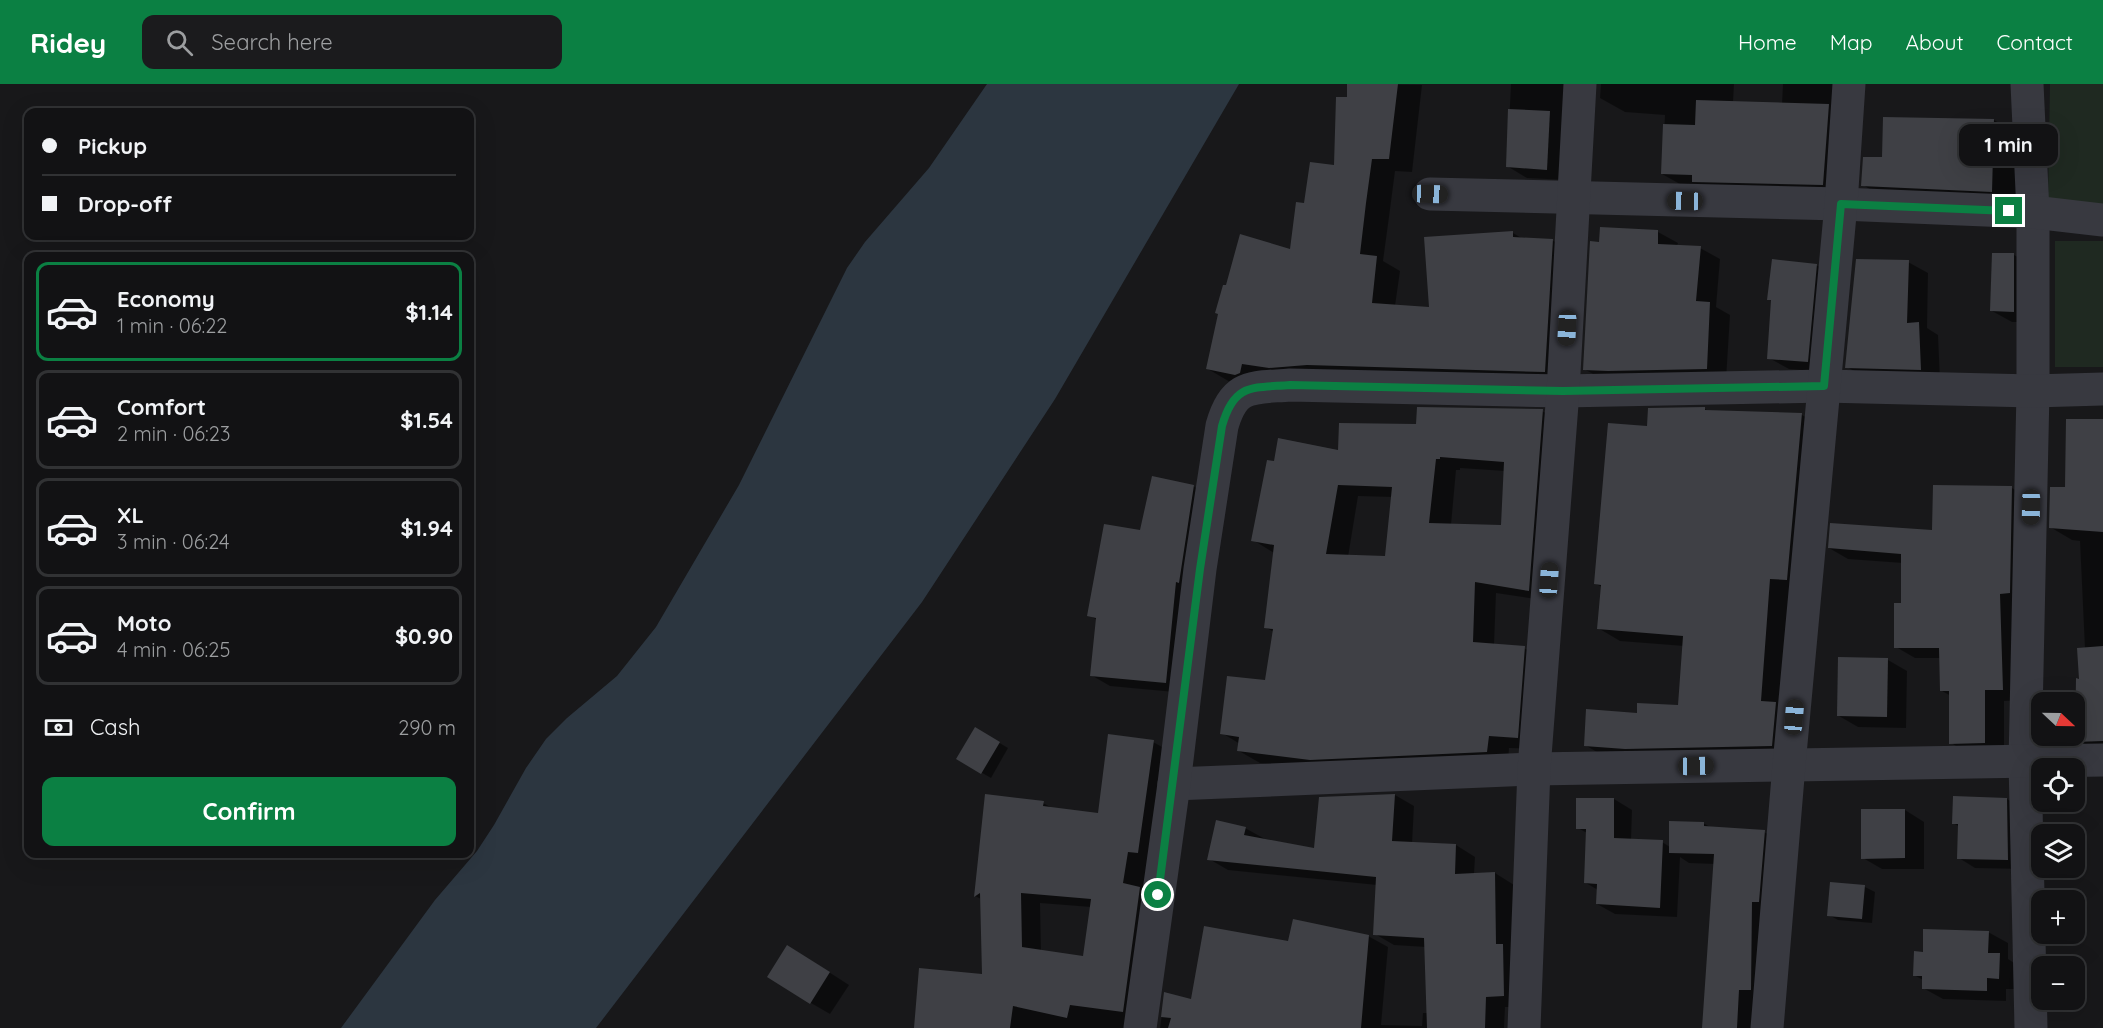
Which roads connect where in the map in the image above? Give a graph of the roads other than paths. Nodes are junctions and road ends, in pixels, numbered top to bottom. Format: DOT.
graph roads {
  1 [pos="1580,84"];
  2 [pos="1849,84"];
  3 [pos="2027,84"];
  4 [pos="1430,194"];
  5 [pos="1573,199"];
  6 [pos="1841,204"];
  7 [pos="2032,212"];
  8 [pos="2103,220"];
  9 [pos="1824,386"];
  10 [pos="2103,388"];
  11 [pos="1563,391"];
  12 [pos="2033,391"];
  13 [pos="2103,760"];
  14 [pos="2025,762"];
  15 [pos="1789,765"];
  16 [pos="1534,769"];
  17 [pos="1174,784"];
  18 [pos="1140,1028"];
  19 [pos="1524,1028"];
  20 [pos="1767,1028"];
  21 [pos="2031,1028"];
  1 -- 5 [label="street"];
  2 -- 6 [label="street"];
  3 -- 7 [label="street"];
  4 -- 5 [label="street"];
  5 -- 6 [label="street"];
  5 -- 11 [label="street"];
  6 -- 7 [label="street"];
  6 -- 9 [label="street"];
  7 -- 8 [label="street"];
  7 -- 12 [label="street"];
  9 -- 11 [label="street"];
  9 -- 12 [label="street"];
  9 -- 15 [label="street"];
  10 -- 12 [label="street"];
  11 -- 16 [label="street"];
  11 -- 17 [label="street"];
  12 -- 14 [label="street"];
  13 -- 14 [label="street"];
  14 -- 15 [label="street"];
  14 -- 21 [label="street"];
  15 -- 16 [label="street"];
  15 -- 20 [label="street"];
  16 -- 17 [label="street"];
  16 -- 19 [label="street"];
  17 -- 18 [label="street"];
}
